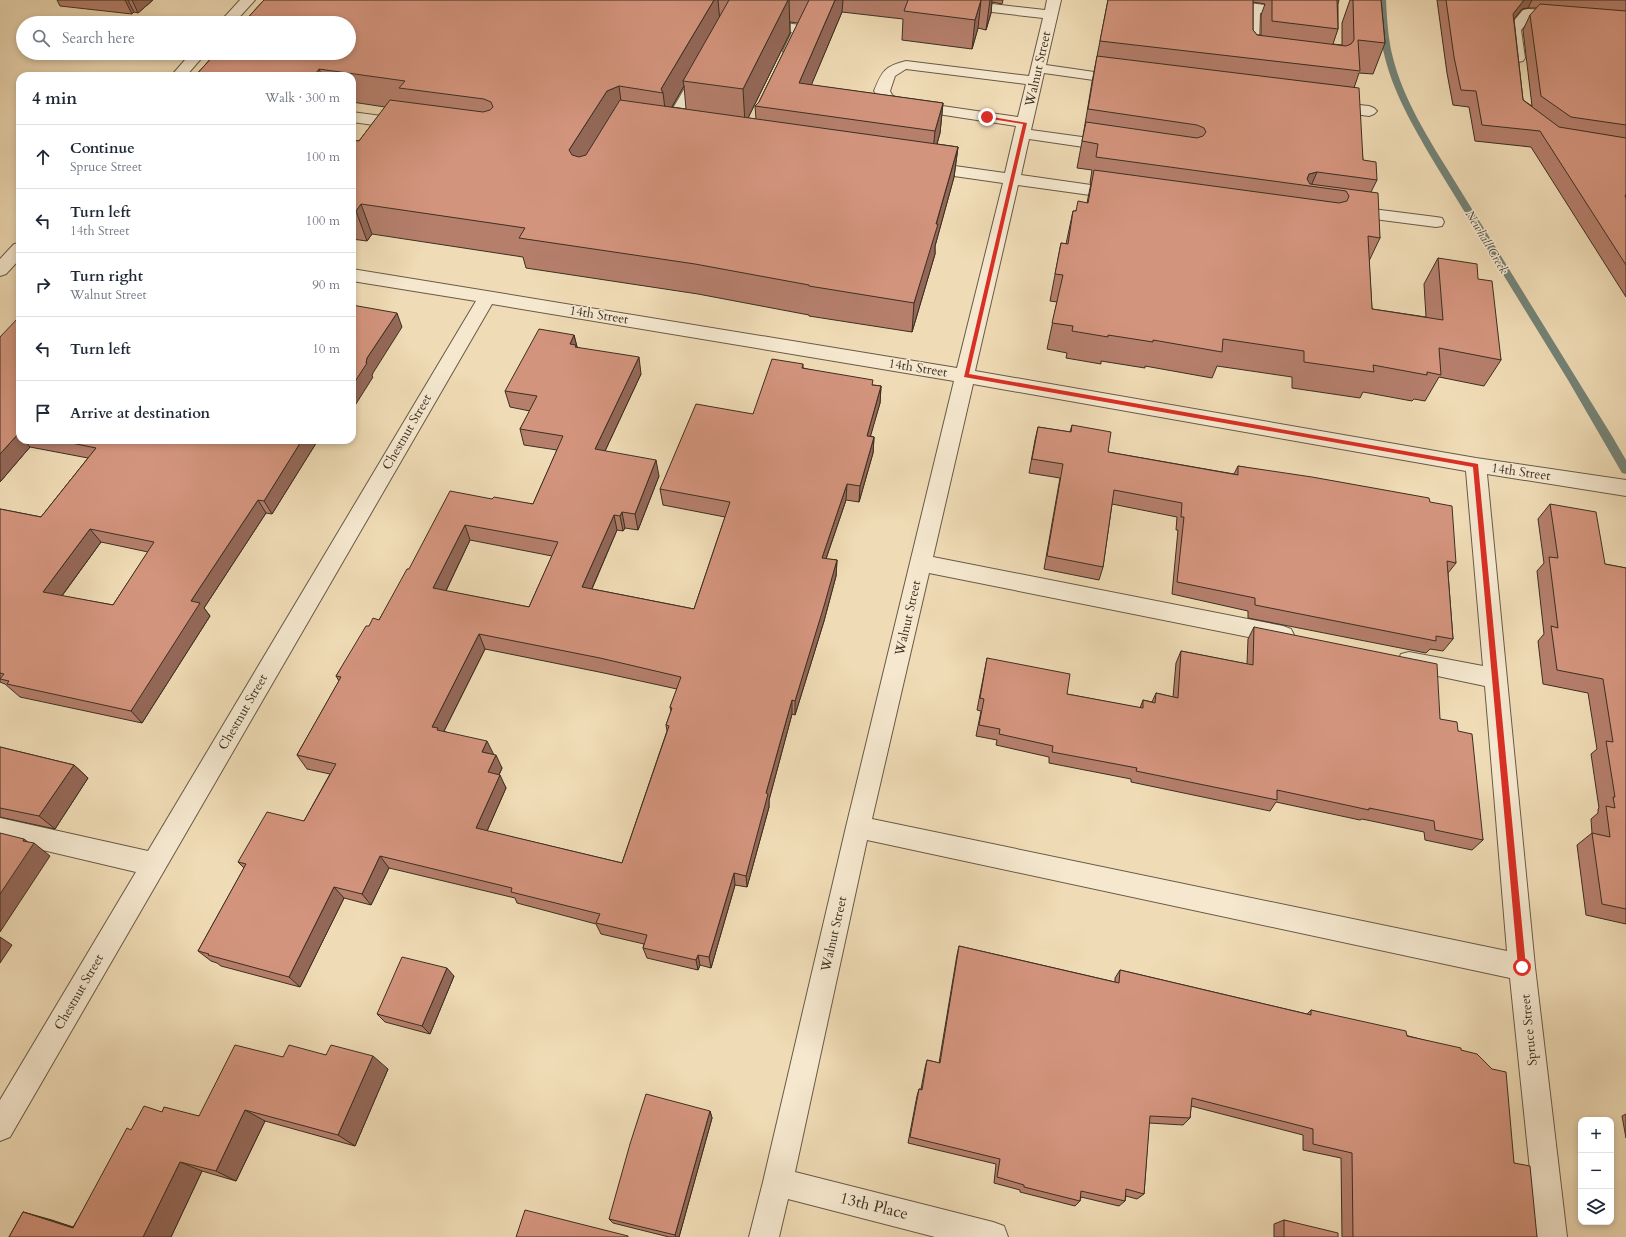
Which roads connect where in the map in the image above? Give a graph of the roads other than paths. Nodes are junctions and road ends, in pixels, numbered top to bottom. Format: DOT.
graph roads {
  1 [pos="248,0"];
  2 [pos="922,0"];
  3 [pos="1186,0"];
  4 [pos="1053,8"];
  5 [pos="1254,8"];
  6 [pos="1304,14"];
  7 [pos="233,16"];
  8 [pos="1574,16"];
  9 [pos="747,21"];
  10 [pos="1252,54"];
  11 [pos="193,60"];
  12 [pos="784,63"];
  13 [pos="705,66"];
  14 [pos="182,72"];
  15 [pos="1037,75"];
  16 [pos="1520,76"];
  17 [pos="1132,82"];
  18 [pos="1314,104"];
  19 [pos="1369,111"];
  20 [pos="356,118"];
  21 [pos="422,126"];
  22 [pos="1024,128"];
  23 [pos="662,129"];
  24 [pos="1128,149"];
  25 [pos="913,165"];
  26 [pos="1014,173"];
  27 [pos="1133,189"];
  28 [pos="1335,209"];
  29 [pos="1436,222"];
  30 [pos="16,252"];
  31 [pos="0,270"];
  32 [pos="356,276"];
  33 [pos="487,297"];
  34 [pos="966,376"];
  35 [pos="1476,465"];
  36 [pos="1618,486"];
  37 [pos="921,563"];
  38 [pos="1301,639"];
  39 [pos="1387,656"];
  40 [pos="1496,678"];
  41 [pos="858,827"];
  42 [pos="0,829"];
  43 [pos="154,864"];
  44 [pos="1522,967"];
  45 [pos="0,1128"];
  46 [pos="778,1182"];
  47 [pos="764,1237"];
  48 [pos="993,1237"];
  49 [pos="1552,1237"];
  1 -- 7 [label="street"];
  2 -- 4 [label="street"];
  3 -- 5 [label="street"];
  4 -- 15 [label="street, Walnut Street"];
  5 -- 6 [label="street"];
  5 -- 10 [label="street"];
  8 -- 16 [label="street"];
  9 -- 12 [label="street"];
  11 -- 14 [label="street"];
  13 -- 23 [label="street"];
  15 -- 17 [label="street"];
  15 -- 22 [label="street, Walnut Street"];
  15 -- 22 [label="street"];
  18 -- 19 [label="street"];
  20 -- 21 [label="street"];
  22 -- 24 [label="street"];
  22 -- 26 [label="street, Walnut Street"];
  25 -- 26 [label="street"];
  26 -- 27 [label="street"];
  26 -- 34 [label="street, Walnut Street"];
  28 -- 29 [label="street"];
  30 -- 31 [label="street"];
  32 -- 33 [label="street, 14th Street"];
  33 -- 34 [label="street, 14th Street"];
  33 -- 43 [label="street, Chestnut Street"];
  34 -- 35 [label="street, 14th Street"];
  34 -- 37 [label="street, Walnut Street"];
  35 -- 36 [label="street, 14th Street"];
  35 -- 40 [label="street, Spruce Street"];
  37 -- 38 [label="street"];
  37 -- 41 [label="street, Walnut Street"];
  39 -- 40 [label="street"];
  40 -- 44 [label="street, Spruce Street"];
  41 -- 44 [label="street"];
  41 -- 46 [label="street, Walnut Street"];
  42 -- 43 [label="street"];
  43 -- 45 [label="street, Chestnut Street"];
  44 -- 49 [label="street, Spruce Street"];
  46 -- 47 [label="street, Walnut Street"];
  46 -- 48 [label="street, 13th Place"];
}
